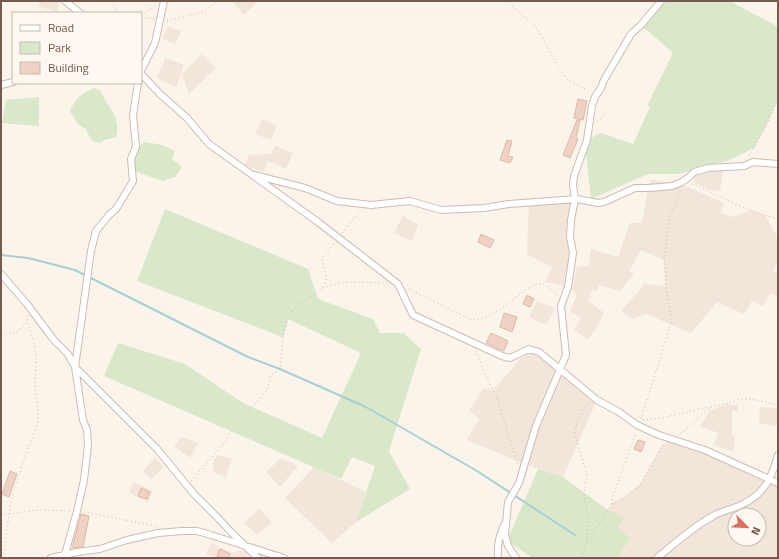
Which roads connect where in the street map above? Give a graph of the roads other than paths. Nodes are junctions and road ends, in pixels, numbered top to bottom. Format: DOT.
graph roads {
  1 [pos="65,1"];
  2 [pos="164,1"];
  3 [pos="661,1"];
  4 [pos="79,12"];
  5 [pos="142,71"];
  6 [pos="142,74"];
  7 [pos="12,82"];
  8 [pos="138,84"];
  9 [pos="1,85"];
  10 [pos="778,164"];
  11 [pos="252,175"];
  12 [pos="575,199"];
  13 [pos="1,274"];
  14 [pos="75,367"];
  15 [pos="560,369"];
  16 [pos="778,455"];
  17 [pos="770,479"];
  18 [pos="778,483"];
  19 [pos="506,522"];
  20 [pos="248,548"];
  21 [pos="64,557"];
  22 [pos="51,558"];
  23 [pos="258,558"];
  24 [pos="284,558"];
  25 [pos="498,558"];
  26 [pos="516,558"];
  27 [pos="657,558"];
  1 -- 4 [label="street"];
  2 -- 5 [label="street"];
  3 -- 12 [label="street"];
  6 -- 11 [label="street"];
  7 -- 9 [label="street"];
  8 -- 14 [label="street"];
  10 -- 12 [label="street"];
  11 -- 12 [label="street"];
  11 -- 15 [label="street"];
  12 -- 15 [label="street"];
  13 -- 14 [label="street"];
  14 -- 20 [label="street"];
  14 -- 21 [label="street"];
  15 -- 17 [label="street"];
  15 -- 19 [label="street"];
  16 -- 17 [label="street"];
  17 -- 18 [label="street"];
  17 -- 27 [label="street"];
  19 -- 25 [label="street"];
  19 -- 26 [label="street"];
  20 -- 21 [label="street"];
  20 -- 23 [label="street"];
  20 -- 24 [label="street"];
  21 -- 22 [label="street"];
}
